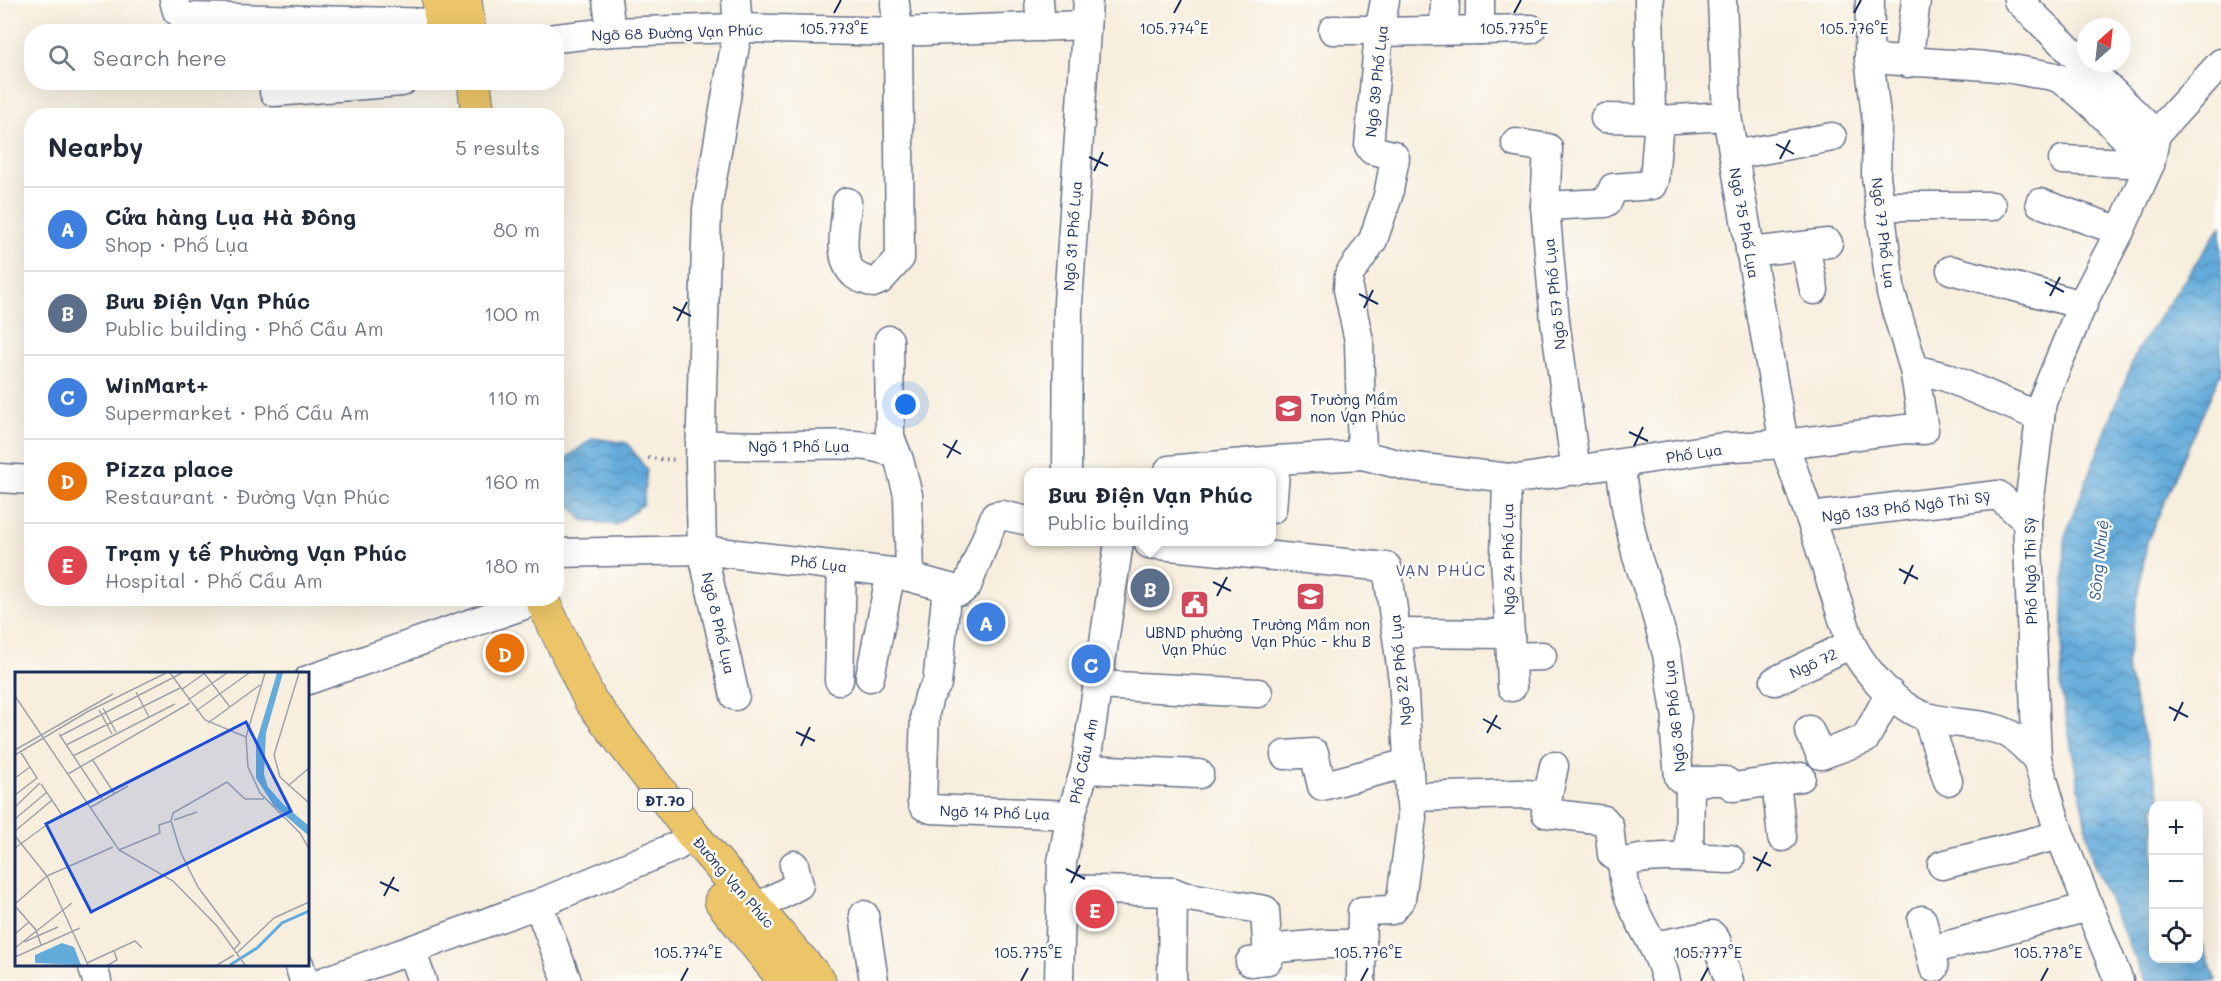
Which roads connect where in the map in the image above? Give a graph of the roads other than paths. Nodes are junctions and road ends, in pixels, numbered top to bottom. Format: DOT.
graph roads {
  1 [pos="465,0"];
  2 [pos="607,0"];
  3 [pos="736,0"];
  4 [pos="1385,0"];
  5 [pos="1445,0"];
  6 [pos="1480,0"];
  7 [pos="1649,0"];
  8 [pos="1722,0"];
  9 [pos="1870,0"];
  10 [pos="1917,0"];
  11 [pos="2018,0"];
  12 [pos="178,8"];
  13 [pos="280,10"];
  14 [pos="1040,13"];
  15 [pos="1087,13"];
  16 [pos="896,18"];
  17 [pos="448,22"];
  18 [pos="738,28"];
  19 [pos="1531,29"];
  20 [pos="1333,30"];
  21 [pos="1444,30"];
  22 [pos="1480,30"];
  23 [pos="1379,31"];
  24 [pos="611,32"];
  25 [pos="564,37"];
  26 [pos="1869,58"];
  27 [pos="1908,63"];
  28 [pos="2221,63"];
  29 [pos="2068,68"];
  30 [pos="300,90"];
  31 [pos="452,90"];
  32 [pos="475,90"];
  33 [pos="274,92"];
  34 [pos="454,108"];
  35 [pos="477,108"];
  36 [pos="1727,116"];
  37 [pos="1605,118"];
  38 [pos="1656,119"];
  39 [pos="2156,134"];
  40 [pos="1832,137"];
  41 [pos="1516,143"];
  42 [pos="1734,155"];
  43 [pos="2063,160"];
  44 [pos="2150,164"];
  45 [pos="847,202"];
  46 [pos="2040,203"];
  47 [pos="1545,206"];
  48 [pos="1880,206"];
  49 [pos="1992,206"];
  50 [pos="2120,231"];
  51 [pos="1750,252"];
  52 [pos="1951,270"];
  53 [pos="1814,290"];
  54 [pos="2083,304"];
  55 [pos="889,340"];
  56 [pos="1914,369"];
  57 [pos="2040,417"];
  58 [pos="700,444"];
  59 [pos="1784,444"];
  60 [pos="896,454"];
  61 [pos="1362,455"];
  62 [pos="1276,460"];
  63 [pos="1620,465"];
  64 [pos="1067,468"];
  65 [pos="1190,468"];
  66 [pos="1275,468"];
  67 [pos="1576,471"];
  68 [pos="0,478"];
  69 [pos="1507,478"];
  70 [pos="24,480"];
  71 [pos="1810,518"];
  72 [pos="1024,520"];
  73 [pos="2027,521"];
  74 [pos="1118,546"];
  75 [pos="1214,546"];
  76 [pos="1268,549"];
  77 [pos="702,550"];
  78 [pos="564,554"];
  79 [pos="842,566"];
  80 [pos="900,575"];
  81 [pos="947,588"];
  82 [pos="514,606"];
  83 [pos="530,606"];
  84 [pos="1396,633"];
  85 [pos="1851,644"];
  86 [pos="1511,645"];
  87 [pos="1542,656"];
  88 [pos="870,677"];
  89 [pos="309,680"];
  90 [pos="839,680"];
  91 [pos="1775,681"];
  92 [pos="1097,685"];
  93 [pos="1512,687"];
  94 [pos="1258,693"];
  95 [pos="1890,693"];
  96 [pos="735,696"];
  97 [pos="1927,717"];
  98 [pos="1809,729"];
  99 [pos="1285,755"];
  100 [pos="2037,759"];
  101 [pos="1408,763"];
  102 [pos="1554,766"];
  103 [pos="1085,769"];
  104 [pos="1199,774"];
  105 [pos="1690,781"];
  106 [pos="1948,781"];
  107 [pos="1548,795"];
  108 [pos="1410,797"];
  109 [pos="1071,815"];
  110 [pos="2060,835"];
  111 [pos="1782,837"];
  112 [pos="685,840"];
  113 [pos="1689,857"];
  114 [pos="1730,859"];
  115 [pos="1623,863"];
  116 [pos="794,865"];
  117 [pos="1942,865"];
  118 [pos="1060,888"];
  119 [pos="1173,892"];
  120 [pos="538,904"];
  121 [pos="2088,907"];
  122 [pos="756,908"];
  123 [pos="864,915"];
  124 [pos="1923,920"];
  125 [pos="1362,944"];
  126 [pos="1653,946"];
  127 [pos="411,950"];
  128 [pos="93,966"];
  129 [pos="300,966"];
  130 [pos="2109,979"];
  131 [pos="97,981"];
  132 [pos="304,981"];
  133 [pos="325,981"];
  134 [pos="422,981"];
  135 [pos="567,981"];
  136 [pos="785,981"];
  137 [pos="819,981"];
  138 [pos="874,981"];
  139 [pos="1059,981"];
  140 [pos="1172,981"];
  141 [pos="1361,981"];
  142 [pos="1666,981"];
  143 [pos="1729,981"];
  1 -- 17 [label="main road"];
  2 -- 24 [label="street"];
  3 -- 18 [label="street, Ngõ 8 Phố Lụa"];
  4 -- 23 [label="street, Ngõ 39 Phố Lụa"];
  5 -- 21 [label="street"];
  6 -- 22 [label="street"];
  7 -- 38 [label="street"];
  8 -- 36 [label="street, Ngõ 75 Phố Lụa"];
  9 -- 26 [label="street, Ngõ 77 Phố Lụa"];
  10 -- 27 [label="street"];
  11 -- 29 [label="street"];
  12 -- 13 [label="street"];
  13 -- 17 [label="street"];
  14 -- 15 [label="street, Ngõ 68 Đường Vạn Phúc"];
  14 -- 16 [label="street, Ngõ 68 Đường Vạn Phúc"];
  15 -- 64 [label="street, Ngõ 31 Phố Lụa"];
  16 -- 18 [label="street, Ngõ 68 Đường Vạn Phúc"];
  16 -- 45 [label="street"];
  18 -- 24 [label="street, Ngõ 68 Đường Vạn Phúc"];
  18 -- 58 [label="street, Ngõ 8 Phố Lụa"];
  19 -- 22 [label="street"];
  20 -- 23 [label="street"];
  21 -- 22 [label="street"];
  21 -- 23 [label="street"];
  23 -- 61 [label="street, Ngõ 39 Phố Lụa"];
  24 -- 25 [label="street, Ngõ 68 Đường Vạn Phúc"];
  26 -- 27 [label="street"];
  26 -- 48 [label="street, Ngõ 77 Phố Lụa"];
  27 -- 29 [label="street"];
  28 -- 39 [label="street"];
  29 -- 39 [label="street"];
  29 -- 44 [label="street"];
  30 -- 33 [label="street"];
  31 -- 34 [label="main road"];
  32 -- 35 [label="main road"];
  36 -- 38 [label="street"];
  36 -- 42 [label="street, Ngõ 75 Phố Lụa"];
  37 -- 38 [label="street"];
  38 -- 47 [label="street"];
  39 -- 44 [label="street, Phố Ngô Thì Sỹ"];
  40 -- 42 [label="street"];
  41 -- 47 [label="street, Ngõ 57 Phố Lụa"];
  42 -- 51 [label="street, Ngõ 75 Phố Lụa"];
  43 -- 44 [label="street"];
  44 -- 50 [label="street, Phố Ngô Thì Sỹ"];
  46 -- 50 [label="street"];
  47 -- 67 [label="street, Ngõ 57 Phố Lụa"];
  48 -- 49 [label="street"];
  48 -- 56 [label="street, Ngõ 77 Phố Lụa"];
  50 -- 54 [label="street, Phố Ngô Thì Sỹ"];
  51 -- 53 [label="street"];
  51 -- 59 [label="street, Ngõ 75 Phố Lụa"];
  52 -- 54 [label="street"];
  54 -- 57 [label="street, Phố Ngô Thì Sỹ"];
  55 -- 60 [label="street"];
  56 -- 57 [label="street"];
  56 -- 59 [label="street, Ngõ 77 Phố Lụa"];
  57 -- 73 [label="street, Phố Ngô Thì Sỹ"];
  58 -- 60 [label="street, Ngõ 1 Phố Lụa"];
  58 -- 77 [label="street, Ngõ 8 Phố Lụa"];
  59 -- 63 [label="street, Phố Lụa"];
  59 -- 71 [label="street"];
  60 -- 80 [label="street"];
  61 -- 62 [label="street, Phố Lụa"];
  61 -- 69 [label="street, Phố Lụa"];
  62 -- 65 [label="street, Phố Lụa"];
  62 -- 66 [label="street"];
  63 -- 67 [label="street, Phố Lụa"];
  63 -- 105 [label="street, Ngõ 36 Phố Lụa"];
  67 -- 69 [label="street, Phố Lụa"];
  68 -- 70 [label="street"];
  69 -- 86 [label="street, Ngõ 24 Phố Lụa"];
  71 -- 73 [label="street, Ngõ 133 Phố Ngô Thì Sỹ"];
  71 -- 85 [label="street"];
  72 -- 81 [label="street"];
  73 -- 100 [label="street, Phố Ngô Thì Sỹ"];
  74 -- 92 [label="street, Phố Cầu Am"];
  75 -- 76 [label="street, Ngõ 22 Phố Lụa"];
  76 -- 84 [label="street, Ngõ 22 Phố Lụa"];
  77 -- 78 [label="street, Phố Lụa"];
  77 -- 79 [label="street, Phố Lụa"];
  77 -- 96 [label="street, Ngõ 8 Phố Lụa"];
  79 -- 80 [label="street, Phố Lụa"];
  79 -- 90 [label="street"];
  80 -- 81 [label="street, Phố Lụa"];
  80 -- 88 [label="street"];
  81 -- 109 [label="street, Ngõ 14 Phố Lụa"];
  82 -- 89 [label="street"];
  83 -- 112 [label="main road, Đường Vạn Phúc / ĐT.70"];
  84 -- 86 [label="street, Ngõ 24 Phố Lụa"];
  84 -- 101 [label="street, Ngõ 22 Phố Lụa"];
  85 -- 91 [label="street, Ngõ 72"];
  85 -- 95 [label="street"];
  86 -- 87 [label="street"];
  86 -- 93 [label="street"];
  92 -- 94 [label="street"];
  92 -- 103 [label="street, Phố Cầu Am"];
  95 -- 97 [label="street"];
  95 -- 98 [label="street"];
  97 -- 100 [label="street"];
  97 -- 106 [label="street"];
  99 -- 101 [label="street"];
  100 -- 110 [label="street, Phố Ngô Thì Sỹ"];
  101 -- 108 [label="street, Ngõ 22 Phố Lụa"];
  102 -- 107 [label="street"];
  103 -- 104 [label="street"];
  103 -- 109 [label="street, Phố Cầu Am"];
  105 -- 111 [label="street"];
  105 -- 113 [label="street, Ngõ 36 Phố Lụa"];
  107 -- 108 [label="street"];
  107 -- 115 [label="street"];
  108 -- 125 [label="street, Ngõ 22 Phố Lụa"];
  109 -- 118 [label="street, Phố Cầu Am"];
  110 -- 117 [label="street"];
  110 -- 121 [label="street, Phố Ngô Thì Sỹ"];
  112 -- 120 [label="street"];
  112 -- 122 [label="main road, Đường Vạn Phúc / ĐT.70"];
  112 -- 136 [label="main road, Đường Vạn Phúc / ĐT.70"];
  113 -- 114 [label="street"];
  113 -- 115 [label="street"];
  115 -- 126 [label="street"];
  116 -- 122 [label="street"];
  118 -- 119 [label="street"];
  118 -- 139 [label="street, Phố Cầu Am"];
  119 -- 125 [label="street"];
  119 -- 140 [label="street"];
  120 -- 127 [label="street"];
  120 -- 135 [label="street"];
  121 -- 124 [label="street"];
  121 -- 130 [label="street, Phố Ngô Thì Sỹ"];
  122 -- 137 [label="main road, Đường Vạn Phúc / ĐT.70"];
  123 -- 138 [label="street"];
  125 -- 141 [label="street, Ngõ 22 Phố Lụa"];
  126 -- 142 [label="street"];
  126 -- 143 [label="street"];
  127 -- 133 [label="street"];
  127 -- 134 [label="street"];
  128 -- 131 [label="street"];
  129 -- 132 [label="street"];
}
